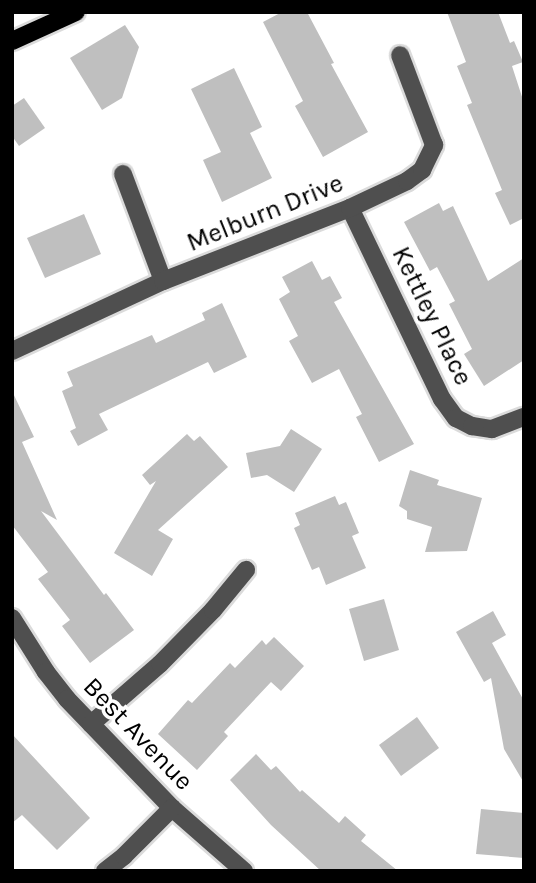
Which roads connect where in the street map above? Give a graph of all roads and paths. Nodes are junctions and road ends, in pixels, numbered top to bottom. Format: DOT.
graph roads {
  1 [pos="76,12"];
  2 [pos="12,41"];
  3 [pos="400,55"];
  4 [pos="123,174"];
  5 [pos="350,208"];
  6 [pos="163,281"];
  7 [pos="12,351"];
  8 [pos="524,417"];
  9 [pos="246,570"];
  10 [pos="12,618"];
  11 [pos="91,724"];
  12 [pos="172,808"];
  13 [pos="105,871"];
  14 [pos="244,871"];
  1 -- 2 [label="main road"];
  3 -- 5 [label="street, Melburn Drive"];
  4 -- 6 [label="street"];
  5 -- 6 [label="street, Melburn Drive"];
  5 -- 8 [label="street, Kettley Place"];
  6 -- 7 [label="street, Melburn Drive"];
  9 -- 11 [label="street"];
  10 -- 11 [label="street, Best Avenue"];
  11 -- 12 [label="street, Best Avenue"];
  12 -- 13 [label="street"];
  12 -- 14 [label="street, Best Avenue"];
}
